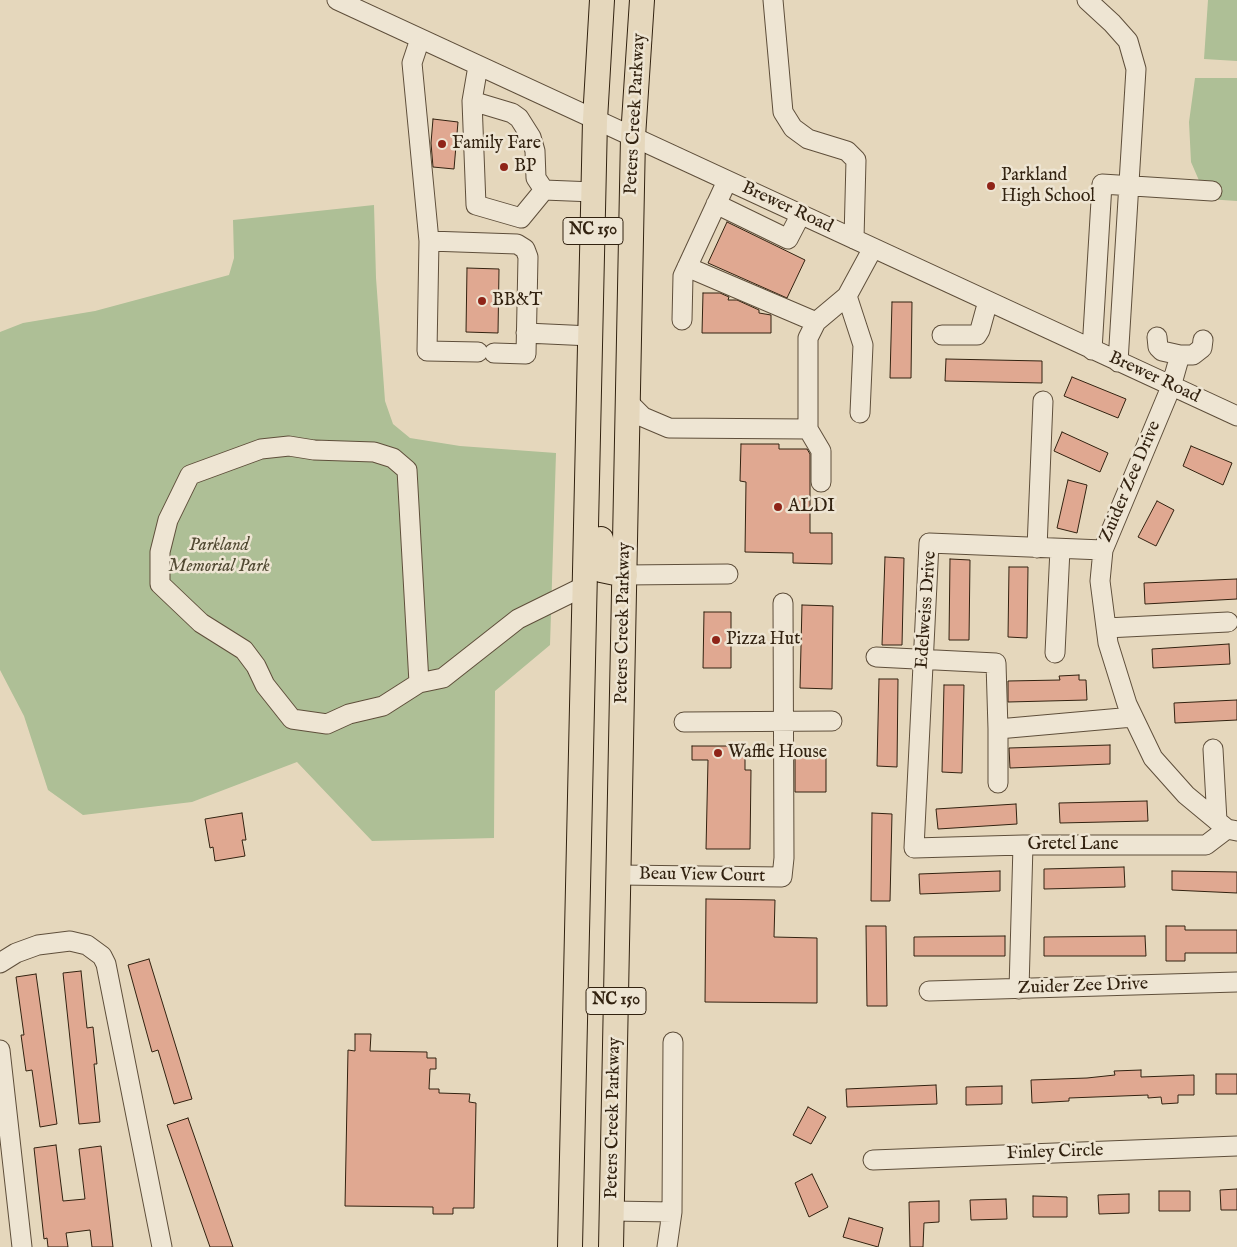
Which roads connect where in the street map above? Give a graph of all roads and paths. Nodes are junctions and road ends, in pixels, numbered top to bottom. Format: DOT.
graph roads {
  1 [pos="337,0"];
  2 [pos="602,0"];
  3 [pos="642,0"];
  4 [pos="773,0"];
  5 [pos="1087,0"];
  6 [pos="420,39"];
  7 [pos="478,66"];
  8 [pos="472,101"];
  9 [pos="595,120"];
  10 [pos="634,138"];
  11 [pos="727,180"];
  12 [pos="1128,186"];
  13 [pos="544,190"];
  14 [pos="1212,191"];
  15 [pos="594,192"];
  16 [pos="716,204"];
  17 [pos="800,214"];
  18 [pos="521,218"];
  19 [pos="854,239"];
  20 [pos="429,240"];
  21 [pos="517,244"];
  22 [pos="873,248"];
  23 [pos="687,267"];
  24 [pos="847,296"];
  25 [pos="988,301"];
  26 [pos="682,320"];
  27 [pos="816,322"];
  28 [pos="526,333"];
  29 [pos="942,335"];
  30 [pos="1157,337"];
  31 [pos="1203,340"];
  32 [pos="590,341"];
  33 [pos="1092,350"];
  34 [pos="1180,355"];
  35 [pos="1118,362"];
  36 [pos="1171,387"];
  37 [pos="1043,401"];
  38 [pos="628,402"];
  39 [pos="860,413"];
  40 [pos="1237,416"];
  41 [pos="808,429"];
  42 [pos="821,482"];
  43 [pos="1036,548"];
  44 [pos="1060,548"];
  45 [pos="1102,550"];
  46 [pos="728,574"];
  47 [pos="625,575"];
  48 [pos="585,586"];
  49 [pos="783,604"];
  50 [pos="1228,622"];
  51 [pos="1106,628"];
  52 [pos="1055,653"];
  53 [pos="876,657"];
  54 [pos="923,660"];
  55 [pos="419,683"];
  56 [pos="1133,717"];
  57 [pos="782,720"];
  58 [pos="832,721"];
  59 [pos="684,722"];
  60 [pos="998,729"];
  61 [pos="1213,750"];
  62 [pos="998,783"];
  63 [pos="1227,827"];
  64 [pos="1023,845"];
  65 [pos="914,848"];
  66 [pos="619,875"];
  67 [pos="0,963"];
  68 [pos="1237,982"];
  69 [pos="1019,989"];
  70 [pos="929,991"];
  71 [pos="673,1042"];
  72 [pos="0,1050"];
  73 [pos="1237,1146"];
  74 [pos="873,1160"];
  75 [pos="612,1210"];
  76 [pos="672,1212"];
  77 [pos="22,1247"];
  78 [pos="162,1247"];
  79 [pos="570,1247"];
  80 [pos="611,1247"];
  81 [pos="667,1247"];
  1 -- 6 [label="street, Brewer Road"];
  2 -- 9 [label="main road, NC 150"];
  3 -- 10 [label="main road, Peters Creek Parkway / NC 150"];
  4 -- 19 [label="street"];
  5 -- 12 [label="street"];
  6 -- 7 [label="street, Brewer Road"];
  6 -- 20 [label="street"];
  7 -- 8 [label="street"];
  7 -- 9 [label="street, Brewer Road"];
  8 -- 13 [label="street"];
  8 -- 18 [label="street"];
  9 -- 10 [label="street, Brewer Road"];
  9 -- 15 [label="main road, NC 150"];
  10 -- 11 [label="street, Brewer Road"];
  10 -- 38 [label="main road, Peters Creek Parkway / NC 150"];
  11 -- 16 [label="street"];
  11 -- 17 [label="street, Brewer Road"];
  12 -- 14 [label="street"];
  12 -- 33 [label="street"];
  12 -- 35 [label="street"];
  13 -- 15 [label="street"];
  13 -- 18 [label="street"];
  15 -- 32 [label="main road, NC 150"];
  16 -- 17 [label="street"];
  16 -- 23 [label="street"];
  17 -- 19 [label="street, Brewer Road"];
  18 -- 21 [label="street"];
  19 -- 22 [label="street, Brewer Road"];
  20 -- 21 [label="street"];
  20 -- 28 [label="street"];
  21 -- 28 [label="street"];
  22 -- 24 [label="street"];
  22 -- 25 [label="street, Brewer Road"];
  23 -- 26 [label="street"];
  23 -- 27 [label="street"];
  24 -- 27 [label="street"];
  24 -- 39 [label="street"];
  25 -- 29 [label="street"];
  25 -- 33 [label="street, Brewer Road"];
  27 -- 41 [label="street"];
  28 -- 32 [label="street"];
  30 -- 34 [label="street"];
  31 -- 34 [label="street"];
  32 -- 47 [label="main road"];
  32 -- 48 [label="main road, NC 150"];
  33 -- 35 [label="street, Brewer Road"];
  34 -- 36 [label="street, Zuider Zee Drive"];
  35 -- 36 [label="street, Brewer Road"];
  36 -- 40 [label="street, Brewer Road"];
  36 -- 45 [label="street, Zuider Zee Drive"];
  37 -- 43 [label="street"];
  38 -- 41 [label="street"];
  38 -- 47 [label="main road, Peters Creek Parkway / NC 150"];
  41 -- 42 [label="street"];
  43 -- 44 [label="street, Edelweiss Drive"];
  43 -- 54 [label="street, Edelweiss Drive"];
  44 -- 45 [label="street, Edelweiss Drive"];
  44 -- 52 [label="street"];
  45 -- 51 [label="street, Zuider Zee Drive"];
  46 -- 47 [label="street"];
  47 -- 66 [label="main road, Peters Creek Parkway / NC 150"];
  48 -- 55 [label="street"];
  48 -- 79 [label="main road, NC 150"];
  49 -- 57 [label="street, Beau View Court"];
  50 -- 51 [label="street"];
  51 -- 56 [label="street, Zuider Zee Drive"];
  53 -- 54 [label="street"];
  54 -- 60 [label="street"];
  54 -- 65 [label="street, Edelweiss Drive"];
  55 -- 55 [label="street"];
  56 -- 60 [label="street"];
  56 -- 63 [label="street, Zuider Zee Drive"];
  57 -- 58 [label="street"];
  57 -- 59 [label="street"];
  57 -- 66 [label="street, Beau View Court"];
  60 -- 62 [label="street"];
  61 -- 63 [label="street"];
  63 -- 64 [label="street, Gretel Lane"];
  64 -- 65 [label="street, Gretel Lane"];
  64 -- 69 [label="street"];
  66 -- 75 [label="main road, Peters Creek Parkway / NC 150"];
  67 -- 78 [label="street"];
  68 -- 69 [label="street, Zuider Zee Drive"];
  69 -- 70 [label="street, Zuider Zee Drive"];
  71 -- 76 [label="street"];
  72 -- 77 [label="street"];
  73 -- 74 [label="street, Finley Circle"];
  75 -- 76 [label="street"];
  75 -- 80 [label="main road, Peters Creek Parkway / NC 150"];
  76 -- 81 [label="street"];
}
